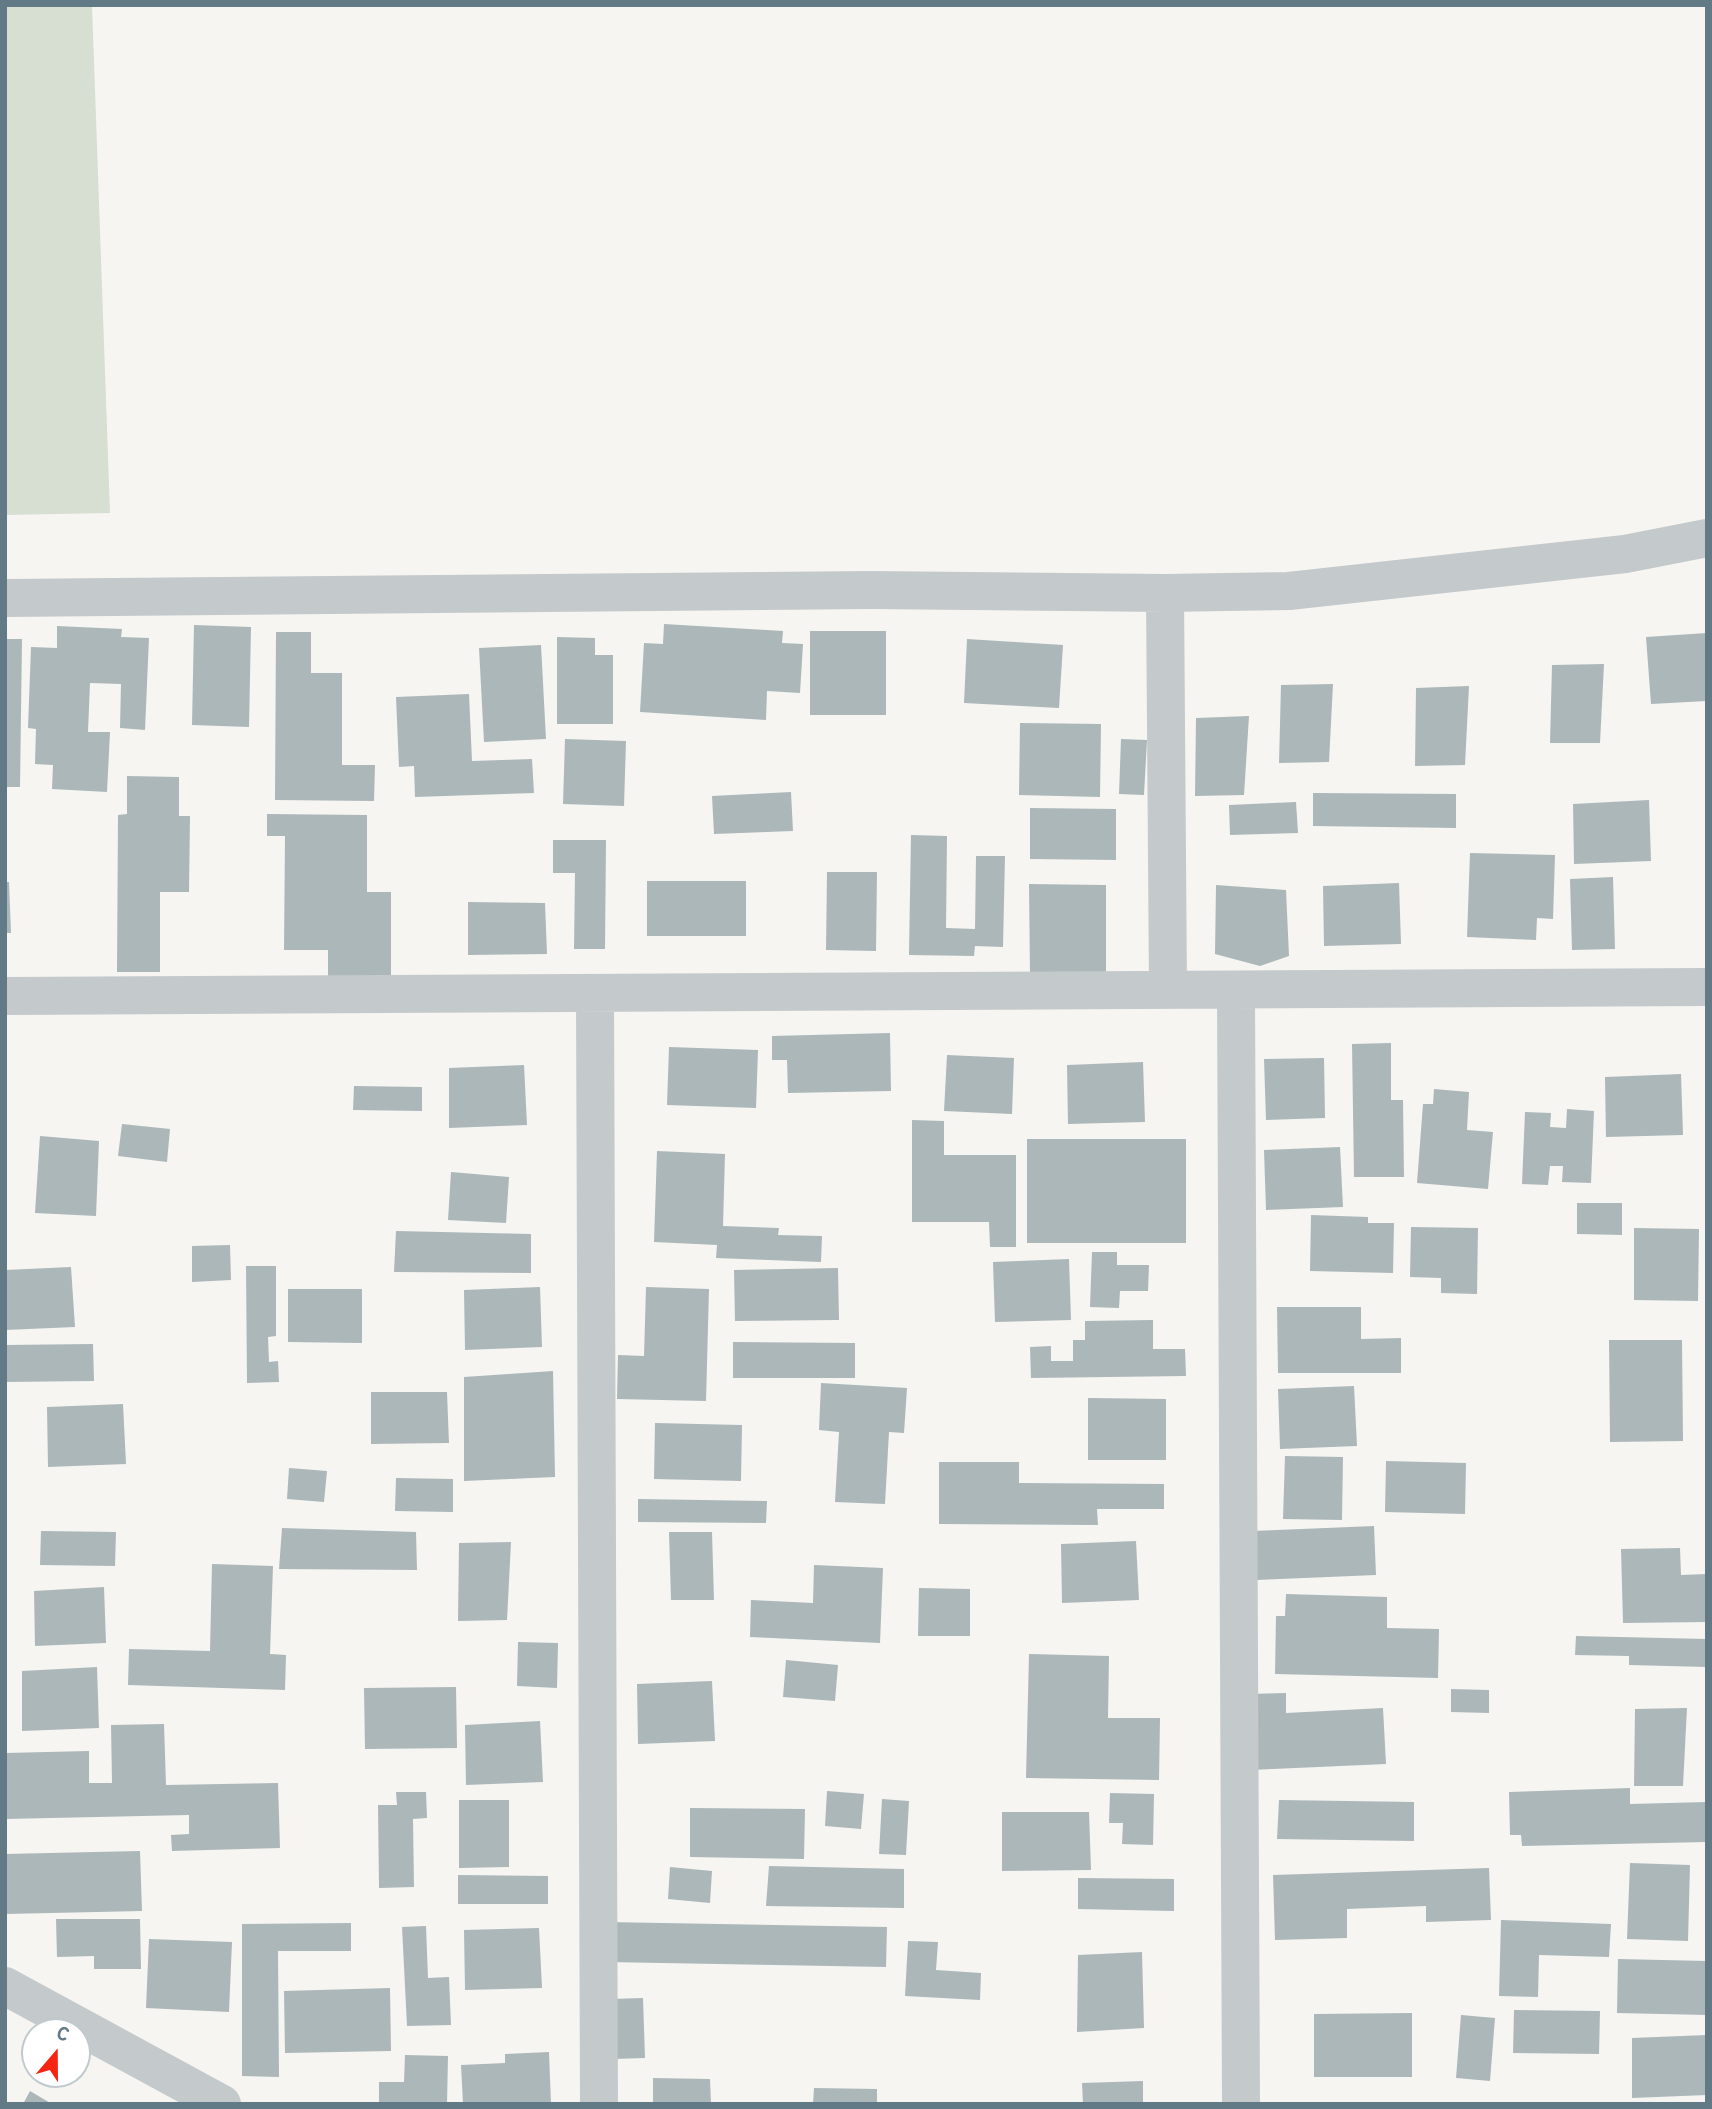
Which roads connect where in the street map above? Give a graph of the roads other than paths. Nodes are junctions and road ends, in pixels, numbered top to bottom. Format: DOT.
graph roads {
  1 [pos="1707,538"];
  2 [pos="1166,593"];
  3 [pos="5,598"];
  4 [pos="1707,987"];
  5 [pos="1168,990"];
  6 [pos="1236,990"];
  7 [pos="595,993"];
  8 [pos="5,996"];
  9 [pos="5,1986"];
  10 [pos="222,2104"];
  11 [pos="599,2104"];
  12 [pos="1241,2104"];
  1 -- 2 [label="street"];
  2 -- 3 [label="street"];
  2 -- 5 [label="street"];
  4 -- 6 [label="street"];
  5 -- 6 [label="street"];
  5 -- 7 [label="street"];
  6 -- 12 [label="street"];
  7 -- 8 [label="street"];
  7 -- 11 [label="street"];
  9 -- 10 [label="street"];
}
